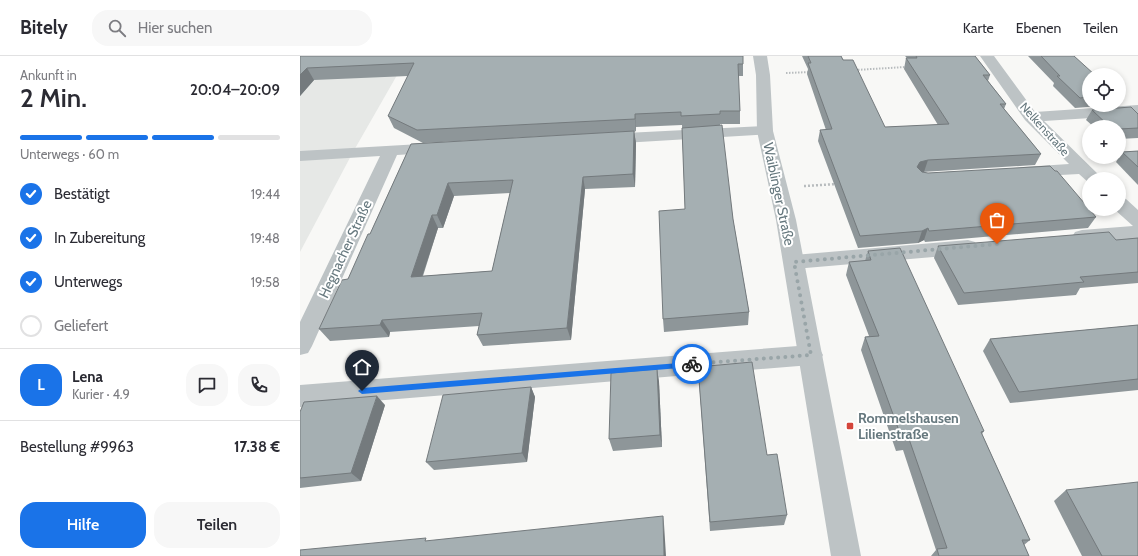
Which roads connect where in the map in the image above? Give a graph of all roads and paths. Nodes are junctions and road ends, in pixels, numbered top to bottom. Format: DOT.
graph roads {
  1 [pos="988,56"];
  2 [pos="762,65"];
  3 [pos="912,67"];
  4 [pos="850,70"];
  5 [pos="818,72"];
  6 [pos="1138,110"];
  7 [pos="1031,117"];
  8 [pos="765,131"];
  9 [pos="593,140"];
  10 [pos="452,148"];
  11 [pos="390,152"];
  12 [pos="300,156"];
  13 [pos="1086,172"];
  14 [pos="1003,173"];
  15 [pos="1082,174"];
  16 [pos="840,184"];
  17 [pos="780,188"];
  18 [pos="1126,210"];
  19 [pos="1138,221"];
  20 [pos="1138,232"];
  21 [pos="1068,238"];
  22 [pos="989,245"];
  23 [pos="794,262"];
  24 [pos="300,346"];
  25 [pos="811,355"];
  26 [pos="300,396"];
  27 [pos="846,556"];
  1 -- 7 [label="street, Nelkenstraße"];
  2 -- 5 [label="path"];
  2 -- 8 [label="street, Waiblinger Straße"];
  3 -- 4 [label="path"];
  6 -- 7 [label="street"];
  7 -- 13 [label="street, Nelkenstraße"];
  8 -- 9 [label="street"];
  8 -- 17 [label="street, Waiblinger Straße"];
  10 -- 11 [label="street"];
  11 -- 12 [label="street"];
  11 -- 24 [label="street, Hegnacher Straße"];
  14 -- 15 [label="street"];
  16 -- 17 [label="path"];
  17 -- 23 [label="street, Waiblinger Straße"];
  18 -- 19 [label="street"];
  20 -- 21 [label="street"];
  22 -- 23 [label="street"];
  23 -- 25 [label="street, Waiblinger Straße"];
  25 -- 26 [label="street"];
  25 -- 27 [label="street, Waiblinger Straße"];
}
